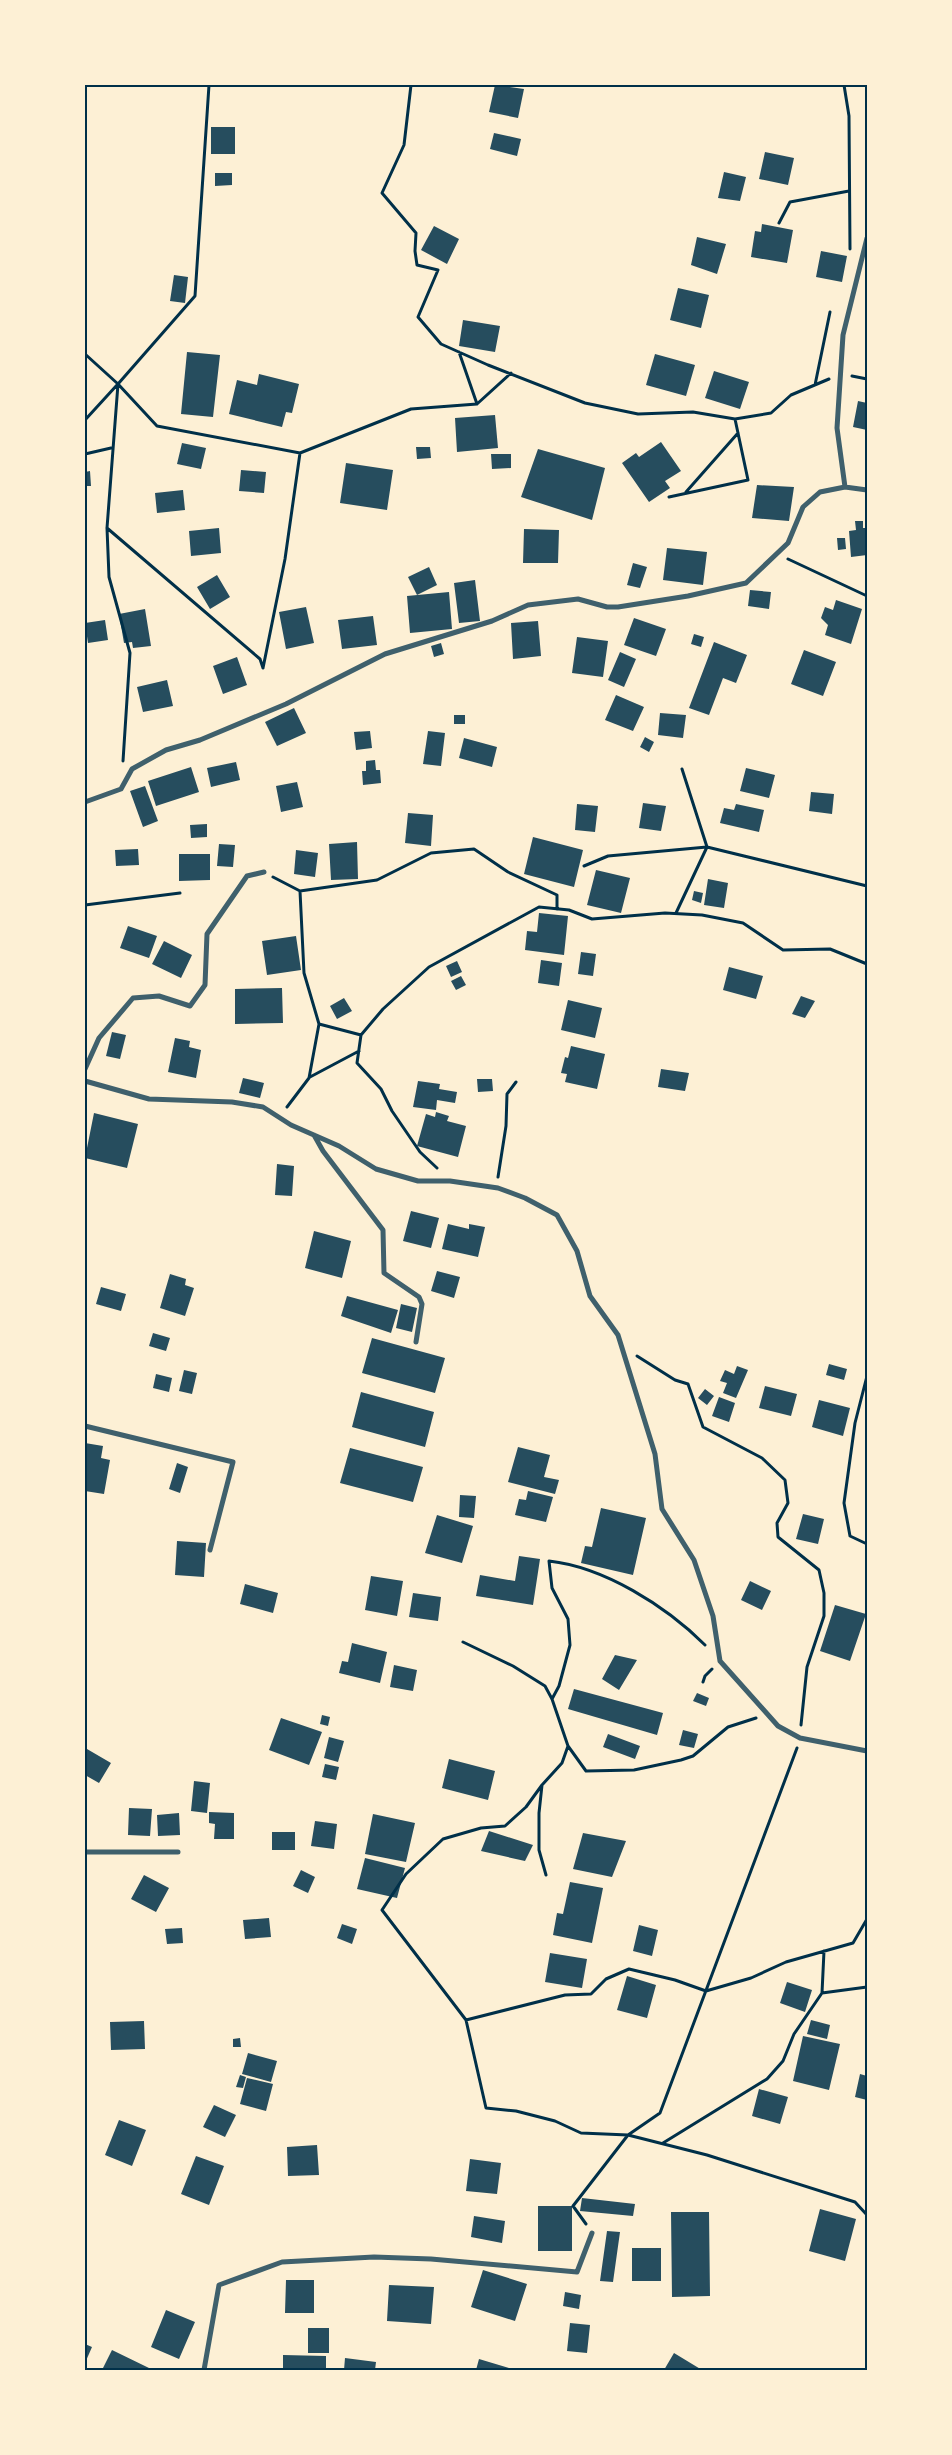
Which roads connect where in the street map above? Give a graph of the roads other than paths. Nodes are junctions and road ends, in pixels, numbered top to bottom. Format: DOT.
graph roads {
  1 [pos="867,238"];
  2 [pos="845,487"];
  3 [pos="867,490"];
  4 [pos="85,802"];
  5 [pos="264,872"];
  6 [pos="85,1069"];
  7 [pos="85,1081"];
  8 [pos="314,1135"];
  9 [pos="416,1342"];
  10 [pos="85,1426"];
  11 [pos="210,1550"];
  12 [pos="867,1751"];
  13 [pos="85,1852"];
  14 [pos="178,1852"];
  15 [pos="592,2233"];
  16 [pos="204,2370"];
  1 -- 2 [label="street"];
  2 -- 3 [label="street"];
  2 -- 4 [label="street"];
  5 -- 6 [label="street"];
  7 -- 8 [label="street"];
  8 -- 9 [label="street"];
  8 -- 12 [label="street"];
  10 -- 11 [label="street"];
  13 -- 14 [label="street"];
  15 -- 16 [label="street"];
}
